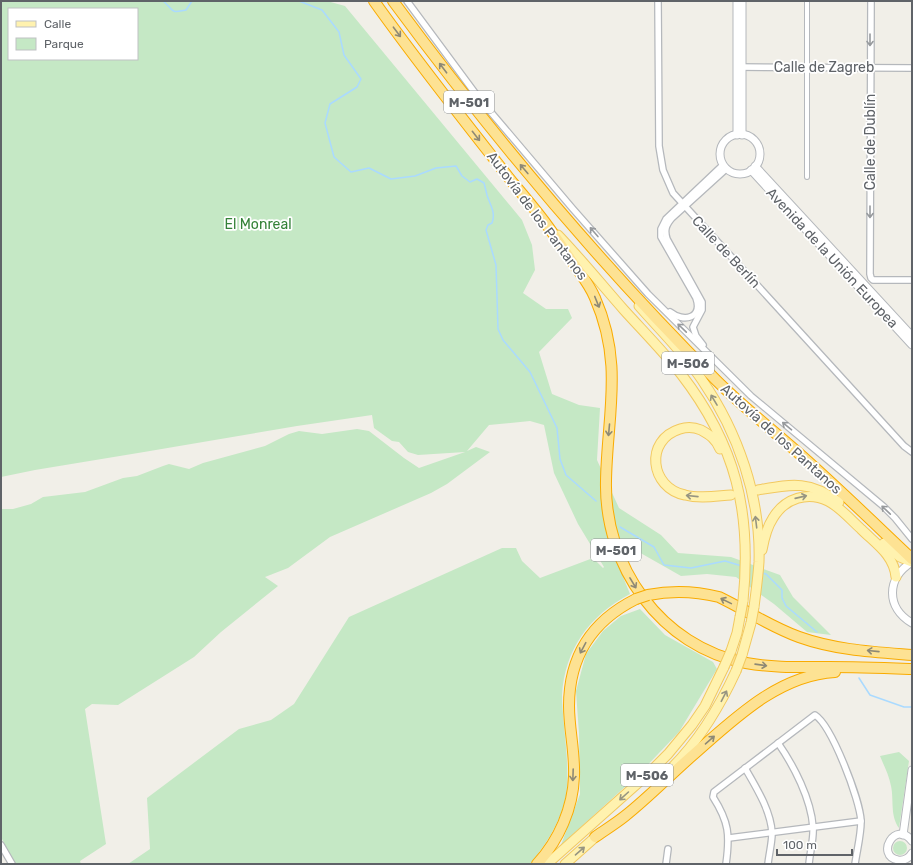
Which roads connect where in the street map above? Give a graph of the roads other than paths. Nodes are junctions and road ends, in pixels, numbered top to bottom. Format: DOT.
graph roads {
  1 [pos="374,1"];
  2 [pos="393,1"];
  3 [pos="406,1"];
  4 [pos="658,1"];
  5 [pos="737,1"];
  6 [pos="742,1"];
  7 [pos="807,1"];
  8 [pos="871,1"];
  9 [pos="739,67"];
  10 [pos="807,67"];
  11 [pos="870,67"];
  12 [pos="912,68"];
  13 [pos="739,135"];
  14 [pos="725,167"];
  15 [pos="753,168"];
  16 [pos="807,177"];
  17 [pos="550,199"];
  18 [pos="683,205"];
  19 [pos="545,223"];
  20 [pos="873,279"];
  21 [pos="912,280"];
  22 [pos="862,281"];
  23 [pos="869,290"];
  24 [pos="648,294"];
  25 [pos="912,336"];
  26 [pos="912,345"];
  27 [pos="728,374"];
  28 [pos="912,452"];
  29 [pos="735,476"];
  30 [pos="758,490"];
  31 [pos="731,495"];
  32 [pos="912,539"];
  33 [pos="912,559"];
  34 [pos="759,561"];
  35 [pos="912,562"];
  36 [pos="896,577"];
  37 [pos="912,623"];
  38 [pos="912,655"];
  39 [pos="912,669"];
  40 [pos="778,743"];
  41 [pos="745,768"];
  42 [pos="912,770"];
  43 [pos="861,821"];
  44 [pos="813,827"];
  45 [pos="772,833"];
  46 [pos="903,835"];
  47 [pos="595,838"];
  48 [pos="729,838"];
  49 [pos="912,841"];
  50 [pos="1,845"];
  51 [pos="668,849"];
  52 [pos="911,856"];
  53 [pos="892,861"];
  54 [pos="900,862"];
  55 [pos="12,864"];
  56 [pos="537,864"];
  57 [pos="547,864"];
  58 [pos="565,864"];
  59 [pos="666,864"];
  60 [pos="726,864"];
  61 [pos="768,864"];
  62 [pos="809,864"];
  63 [pos="855,864"];
  1 -- 19 [label="highway, Autovía de los Pantanos / M-501, one-way"];
  17 -- 2 [label="highway, Autovía de los Pantanos / M-501, one-way"];
  24 -- 3 [label="street, one-way"];
  4 -- 18 [label="street, Calle de Berlín"];
  5 -- 9 [label="street"];
  6 -- 9 [label="street"];
  7 -- 10 [label="street"];
  8 -- 11 [label="street, Calle de Dublín, one-way"];
  9 -- 10 [label="street, Calle de Zagreb"];
  9 -- 13 [label="street"];
  10 -- 11 [label="street, Calle de Zagreb"];
  10 -- 16 [label="street"];
  11 -- 12 [label="street, Calle de Zagreb"];
  11 -- 20 [label="street, Calle de Dublín, one-way"];
  13 -- 14 [label="street"];
  13 -- 15 [label="street"];
  14 -- 15 [label="street"];
  14 -- 18 [label="street"];
  15 -- 22 [label="street, Avenida de la Unión Europea"];
  15 -- 26 [label="street, Avenida de la Unión Europea"];
  17 -- 33 [label="highway, Autovía de los Pantanos / M-501"];
  34 -- 17 [label="main road, M-506, one-way"];
  18 -- 24 [label="street"];
  18 -- 27 [label="street"];
  18 -- 28 [label="street, Calle de Berlín"];
  19 -- 29 [label="main road, M-506"];
  19 -- 39 [label="highway, Autovía de los Pantanos / M-501, one-way"];
  20 -- 21 [label="street"];
  20 -- 22 [label="street"];
  20 -- 23 [label="street"];
  22 -- 23 [label="street, Avenida de la Unión Europea"];
  23 -- 25 [label="street, Avenida de la Unión Europea"];
  27 -- 24 [label="street, one-way"];
  32 -- 27 [label="street, one-way"];
  31 -- 29 [label="main road, one-way"];
  29 -- 57 [label="main road, M-506, one-way, bridge"];
  30 -- 35 [label="main road"];
  34 -- 36 [label="main road, one-way"];
  47 -- 34 [label="main road, M-506, one-way, bridge"];
  35 -- 36 [label="street"];
  36 -- 37 [label="street"];
  38 -- 56 [label="highway, one-way, bridge"];
  47 -- 39 [label="highway, one-way"];
  40 -- 41 [label="street"];
  40 -- 43 [label="street"];
  40 -- 44 [label="street"];
  41 -- 45 [label="street"];
  41 -- 48 [label="street"];
  42 -- 46 [label="street"];
  43 -- 44 [label="street"];
  43 -- 63 [label="street"];
  44 -- 45 [label="street"];
  44 -- 62 [label="street"];
  45 -- 48 [label="street"];
  45 -- 61 [label="street"];
  46 -- 49 [label="street"];
  46 -- 53 [label="street"];
  58 -- 47 [label="main road, M-506, one-way"];
  48 -- 60 [label="street"];
  50 -- 55 [label="street"];
  51 -- 59 [label="street"];
  52 -- 54 [label="street"];
  53 -- 54 [label="street"];
}
